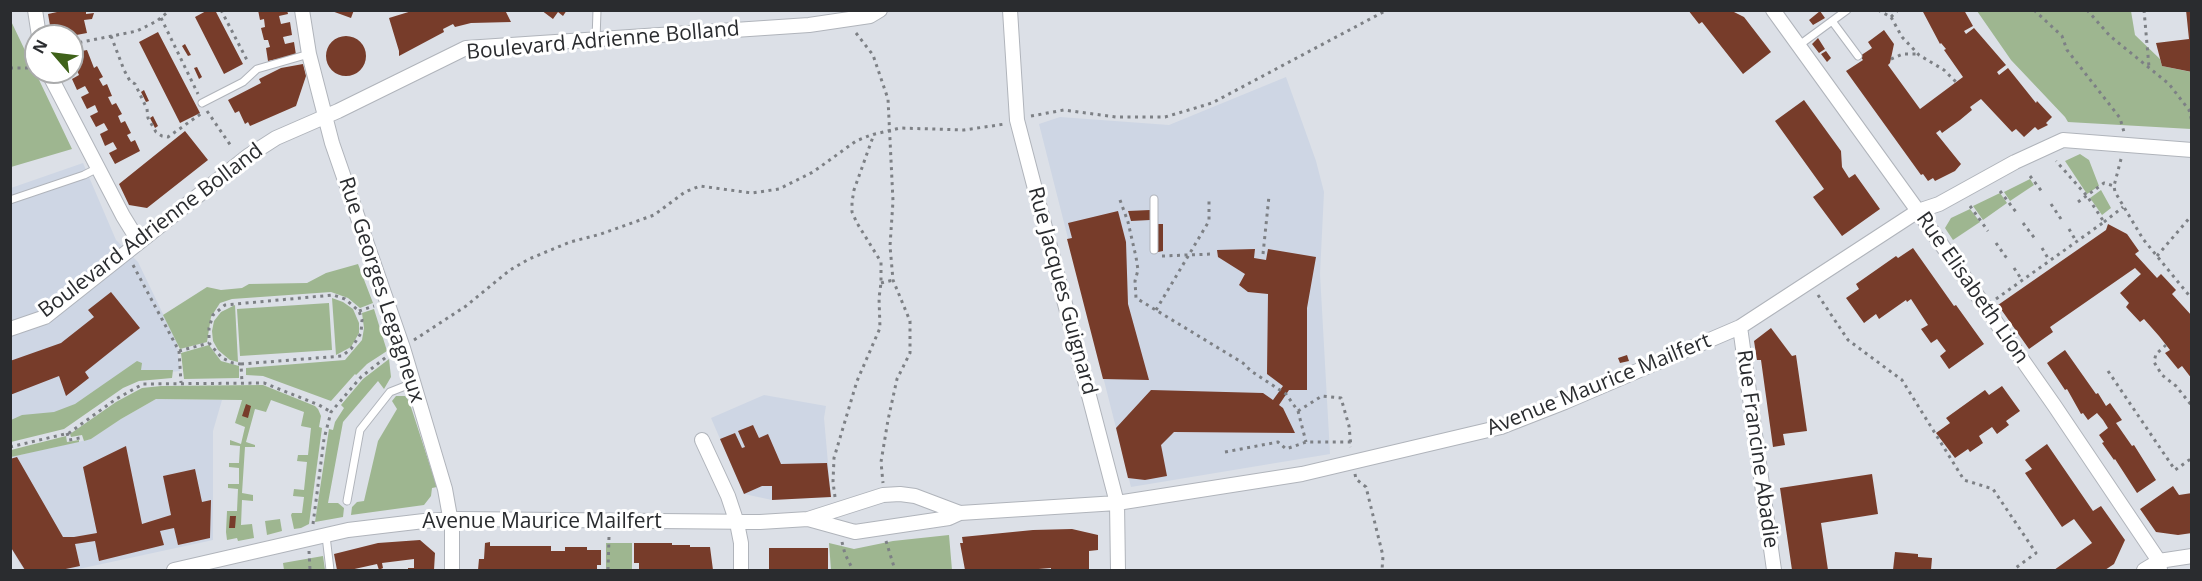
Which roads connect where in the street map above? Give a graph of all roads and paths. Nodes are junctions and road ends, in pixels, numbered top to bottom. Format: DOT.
graph roads {
  1 [pos="170,10"];
  2 [pos="221,10"];
  3 [pos="302,10"];
  4 [pos="597,10"];
  5 [pos="880,10"];
  6 [pos="1010,10"];
  7 [pos="1387,10"];
  8 [pos="1773,10"];
  9 [pos="1847,10"];
  10 [pos="1878,10"];
  11 [pos="1898,10"];
  12 [pos="2034,10"];
  13 [pos="2087,10"];
  14 [pos="2144,10"];
  15 [pos="1891,17"];
  16 [pos="161,18"];
  17 [pos="846,19"];
  18 [pos="1832,21"];
  19 [pos="111,36"];
  20 [pos="596,40"];
  21 [pos="84,42"];
  22 [pos="1798,46"];
  23 [pos="309,54"];
  24 [pos="1919,55"];
  25 [pos="1858,56"];
  26 [pos="1891,59"];
  27 [pos="2149,67"];
  28 [pos="254,72"];
  29 [pos="1956,82"];
  30 [pos="54,84"];
  31 [pos="204,107"];
  32 [pos="324,118"];
  33 [pos="1017,120"];
  34 [pos="2192,122"];
  35 [pos="2122,123"];
  36 [pos="888,131"];
  37 [pos="874,134"];
  38 [pos="231,146"];
  39 [pos="2123,150"];
  40 [pos="2192,150"];
  41 [pos="2056,161"];
  42 [pos="98,168"];
  43 [pos="2030,176"];
  44 [pos="2114,186"];
  45 [pos="2000,191"];
  46 [pos="2043,193"];
  47 [pos="1269,196"];
  48 [pos="2087,196"];
  49 [pos="1209,198"];
  50 [pos="1154,199"];
  51 [pos="10,200"];
  52 [pos="1120,200"];
  53 [pos="2078,202"];
  54 [pos="2051,204"];
  55 [pos="1970,206"];
  56 [pos="2124,207"];
  57 [pos="1918,211"];
  58 [pos="2016,212"];
  59 [pos="2192,215"];
  60 [pos="2063,222"];
  61 [pos="2104,222"];
  62 [pos="2023,223"];
  63 [pos="2068,229"];
  64 [pos="1988,231"];
  65 [pos="2036,240"];
  66 [pos="2076,241"];
  67 [pos="139,243"];
  68 [pos="1996,243"];
  69 [pos="2042,249"];
  70 [pos="1154,253"];
  71 [pos="1212,254"];
  72 [pos="1263,254"];
  73 [pos="1189,255"];
  74 [pos="2157,256"];
  75 [pos="1136,257"];
  76 [pos="1145,257"];
  77 [pos="128,259"];
  78 [pos="2008,260"];
  79 [pos="2049,260"];
  80 [pos="2014,268"];
  81 [pos="893,280"];
  82 [pos="2022,280"];
  83 [pos="881,283"];
  84 [pos="1818,295"];
  85 [pos="2192,299"];
  86 [pos="1992,302"];
  87 [pos="1156,310"];
  88 [pos="1740,327"];
  89 [pos="10,329"];
  90 [pos="209,343"];
  91 [pos="2166,345"];
  92 [pos="403,348"];
  93 [pos="179,351"];
  94 [pos="241,364"];
  95 [pos="2108,371"];
  96 [pos="412,382"];
  97 [pos="181,383"];
  98 [pos="242,383"];
  99 [pos="2192,406"];
  100 [pos="331,412"];
  101 [pos="67,433"];
  102 [pos="702,440"];
  103 [pos="81,441"];
  104 [pos="1306,442"];
  105 [pos="1350,442"];
  106 [pos="10,447"];
  107 [pos="1225,452"];
  108 [pos="2192,458"];
  109 [pos="883,495"];
  110 [pos="346,501"];
  111 [pos="1117,503"];
  112 [pos="837,510"];
  113 [pos="960,513"];
  114 [pos="808,519"];
  115 [pos="451,520"];
  116 [pos="737,523"];
  117 [pos="885,527"];
  118 [pos="840,529"];
  119 [pos="326,536"];
  120 [pos="609,537"];
  121 [pos="309,540"];
  122 [pos="2192,555"];
  123 [pos="2159,566"];
  124 [pos="174,570"];
  125 [pos="310,570"];
  126 [pos="330,570"];
  127 [pos="452,570"];
  128 [pos="608,570"];
  129 [pos="741,570"];
  130 [pos="853,570"];
  131 [pos="895,570"];
  132 [pos="1118,570"];
  133 [pos="1773,570"];
  134 [pos="2013,570"];
  135 [pos="2144,570"];
  1 -- 16 [label="path"];
  2 -- 28 [label="path"];
  3 -- 23 [label="street, Rue Georges Legagneux"];
  4 -- 20 [label="lane"];
  5 -- 17 [label="street, Boulevard Adrienne Bolland"];
  6 -- 33 [label="street, Rue Jacques Guignard"];
  7 -- 33 [label="path"];
  8 -- 22 [label="street, Rue Elisabeth Lion"];
  9 -- 18 [label="lane"];
  10 -- 15 [label="path"];
  11 -- 15 [label="path"];
  12 -- 35 [label="path"];
  13 -- 27 [label="path"];
  14 -- 27 [label="path"];
  15 -- 24 [label="path"];
  16 -- 19 [label="path"];
  16 -- 31 [label="path"];
  17 -- 20 [label="street, Boulevard Adrienne Bolland"];
  17 -- 36 [label="path"];
  18 -- 22 [label="lane"];
  18 -- 25 [label="lane"];
  19 -- 21 [label="path"];
  19 -- 31 [label="path"];
  20 -- 32 [label="street, Boulevard Adrienne Bolland"];
  22 -- 57 [label="street, Rue Elisabeth Lion"];
  23 -- 28 [label="lane"];
  23 -- 32 [label="street, Rue Georges Legagneux"];
  24 -- 26 [label="path"];
  24 -- 29 [label="path"];
  27 -- 34 [label="path"];
  28 -- 31 [label="lane"];
  30 -- 42 [label="street"];
  31 -- 38 [label="path"];
  32 -- 67 [label="street, Boulevard Adrienne Bolland"];
  32 -- 92 [label="street, Rue Georges Legagneux"];
  33 -- 36 [label="path"];
  33 -- 111 [label="street, Rue Jacques Guignard"];
  36 -- 37 [label="path"];
  36 -- 81 [label="path"];
  37 -- 83 [label="path"];
  37 -- 92 [label="path"];
  39 -- 44 [label="path"];
  40 -- 57 [label="street, Avenue Maurice Mailfert"];
  41 -- 48 [label="path"];
  42 -- 51 [label="lane"];
  42 -- 67 [label="street"];
  43 -- 46 [label="path"];
  44 -- 48 [label="path"];
  44 -- 56 [label="path"];
  45 -- 58 [label="path"];
  47 -- 72 [label="path"];
  48 -- 53 [label="path"];
  48 -- 61 [label="path"];
  49 -- 73 [label="path"];
  50 -- 70 [label="lane"];
  52 -- 75 [label="path"];
  54 -- 60 [label="path"];
  55 -- 64 [label="path"];
  56 -- 61 [label="path"];
  56 -- 74 [label="path"];
  57 -- 88 [label="street, Avenue Maurice Mailfert"];
  57 -- 123 [label="street, Rue Elisabeth Lion"];
  59 -- 74 [label="path"];
  61 -- 66 [label="path"];
  62 -- 65 [label="path"];
  63 -- 66 [label="path"];
  66 -- 79 [label="path"];
  67 -- 89 [label="street, Boulevard Adrienne Bolland"];
  68 -- 78 [label="path"];
  69 -- 79 [label="path"];
  70 -- 73 [label="path"];
  71 -- 73 [label="path"];
  73 -- 87 [label="path"];
  74 -- 85 [label="path"];
  75 -- 76 [label="path"];
  75 -- 87 [label="path"];
  77 -- 93 [label="path"];
  79 -- 82 [label="path"];
  80 -- 82 [label="path"];
  81 -- 83 [label="path"];
  81 -- 109 [label="path"];
  82 -- 86 [label="path"];
  83 -- 112 [label="path"];
  84 -- 134 [label="path"];
  87 -- 104 [label="path"];
  88 -- 111 [label="street, Avenue Maurice Mailfert"];
  88 -- 133 [label="street, Rue Francine Abadie"];
  90 -- 93 [label="path"];
  90 -- 94 [label="path"];
  90 -- 94 [label="path"];
  91 -- 99 [label="path"];
  92 -- 96 [label="street, Rue Georges Legagneux"];
  92 -- 100 [label="path"];
  93 -- 97 [label="path"];
  94 -- 98 [label="path"];
  95 -- 108 [label="path"];
  96 -- 110 [label="lane"];
  96 -- 115 [label="street, Rue Georges Legagneux"];
  97 -- 98 [label="path"];
  97 -- 101 [label="path"];
  98 -- 100 [label="path"];
  100 -- 121 [label="path"];
  101 -- 103 [label="path"];
  101 -- 106 [label="path"];
  102 -- 116 [label="street"];
  104 -- 105 [label="path"];
  104 -- 107 [label="path"];
  109 -- 112 [label="street, Avenue Maurice Mailfert"];
  109 -- 113 [label="street, Avenue Maurice Mailfert"];
  111 -- 113 [label="street, Avenue Maurice Mailfert"];
  111 -- 132 [label="street, Rue Jacques Guignard"];
  112 -- 114 [label="street, Avenue Maurice Mailfert"];
  113 -- 117 [label="street, Avenue Maurice Mailfert"];
  114 -- 116 [label="street, Avenue Maurice Mailfert"];
  114 -- 118 [label="street, Avenue Maurice Mailfert"];
  115 -- 116 [label="street, Avenue Maurice Mailfert"];
  115 -- 119 [label="street, Avenue Maurice Mailfert"];
  115 -- 127 [label="street, Rue Georges Legagneux"];
  116 -- 129 [label="street"];
  117 -- 118 [label="street, Avenue Maurice Mailfert"];
  117 -- 131 [label="path"];
  118 -- 130 [label="path"];
  119 -- 121 [label="street, Avenue Maurice Mailfert"];
  119 -- 126 [label="lane"];
  120 -- 128 [label="path"];
  121 -- 124 [label="street, Avenue Maurice Mailfert"];
  121 -- 125 [label="path"];
  122 -- 123 [label="street"];
  123 -- 135 [label="street"];
}
